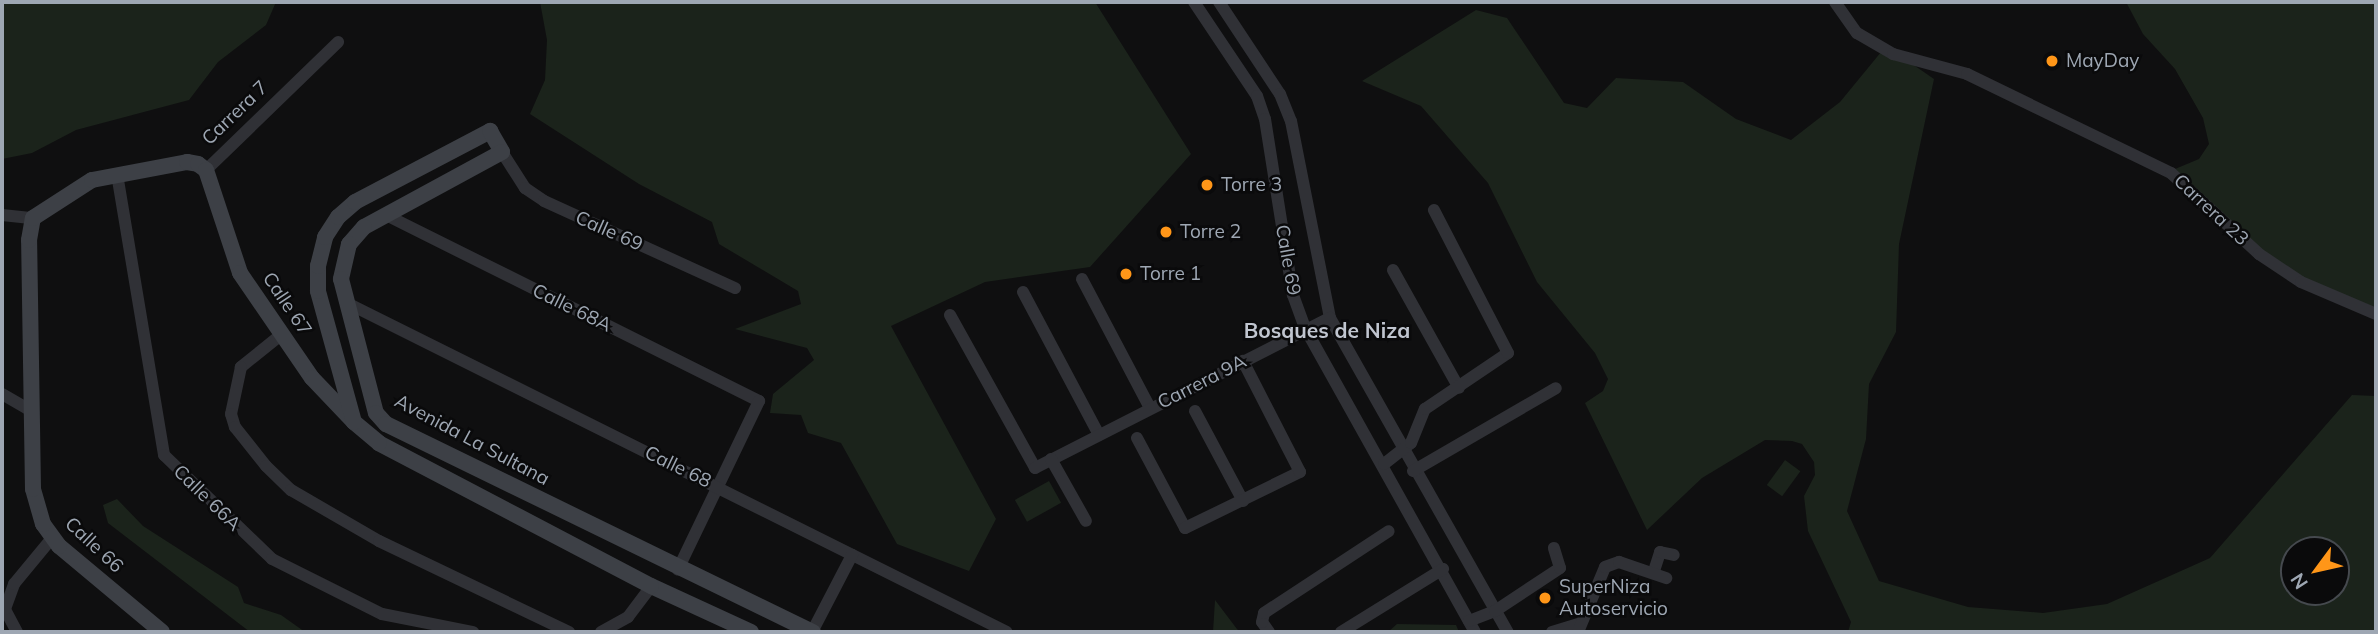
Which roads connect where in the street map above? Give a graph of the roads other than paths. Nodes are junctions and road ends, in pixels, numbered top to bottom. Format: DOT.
graph roads {
  1 [pos="1194,2"];
  2 [pos="1219,2"];
  3 [pos="1835,2"];
  4 [pos="338,42"];
  5 [pos="502,152"];
  6 [pos="206,170"];
  7 [pos="117,174"];
  8 [pos="1434,211"];
  9 [pos="2,215"];
  10 [pos="386,215"];
  11 [pos="33,218"];
  12 [pos="1393,270"];
  13 [pos="1082,279"];
  14 [pos="735,288"];
  15 [pos="1023,292"];
  16 [pos="347,303"];
  17 [pos="2376,314"];
  18 [pos="950,315"];
  19 [pos="1329,318"];
  20 [pos="1305,328"];
  21 [pos="282,334"];
  22 [pos="1243,361"];
  23 [pos="1459,388"];
  24 [pos="1556,388"];
  25 [pos="2,394"];
  26 [pos="1150,408"];
  27 [pos="1195,411"];
  28 [pos="33,412"];
  29 [pos="376,413"];
  30 [pos="354,422"];
  31 [pos="1099,435"];
  32 [pos="1137,438"];
  33 [pos="1407,448"];
  34 [pos="1051,459"];
  35 [pos="1384,464"];
  36 [pos="1413,471"];
  37 [pos="717,487"];
  38 [pos="1244,500"];
  39 [pos="1086,521"];
  40 [pos="1389,531"];
  41 [pos="52,538"];
  42 [pos="1555,548"];
  43 [pos="852,555"];
  44 [pos="1674,555"];
  45 [pos="678,569"];
  46 [pos="1443,569"];
  47 [pos="1654,571"];
  48 [pos="1666,578"];
  49 [pos="651,586"];
  50 [pos="1495,611"];
  51 [pos="1472,627"];
  52 [pos="1580,628"];
  53 [pos="16,632"];
  54 [pos="162,632"];
  55 [pos="473,632"];
  56 [pos="569,632"];
  57 [pos="601,632"];
  58 [pos="751,632"];
  59 [pos="812,632"];
  60 [pos="1007,632"];
  61 [pos="1269,632"];
  62 [pos="1341,632"];
  63 [pos="1508,632"];
  64 [pos="1552,632"];
  1 -- 20 [label="street, Calle 69"];
  2 -- 19 [label="street, Calle 69"];
  3 -- 17 [label="street, Carrera 23"];
  4 -- 6 [label="street, Carrera 7"];
  5 -- 10 [label="street, Avenida La Sultana"];
  5 -- 14 [label="street, Calle 69"];
  5 -- 30 [label="street"];
  6 -- 7 [label="street, Carrera 7"];
  6 -- 21 [label="street, Calle 67"];
  7 -- 11 [label="street, Carrera 7"];
  7 -- 55 [label="street, Calle 66A"];
  8 -- 23 [label="street"];
  9 -- 11 [label="street"];
  10 -- 16 [label="street, Avenida La Sultana"];
  10 -- 37 [label="street, Calle 68A"];
  11 -- 28 [label="street, Calle 66"];
  12 -- 23 [label="street"];
  13 -- 26 [label="street"];
  15 -- 31 [label="street"];
  16 -- 29 [label="street, Avenida La Sultana"];
  16 -- 37 [label="street, Calle 68"];
  18 -- 34 [label="street"];
  19 -- 20 [label="street, Carrera 9A"];
  19 -- 33 [label="street, Calle 69"];
  20 -- 22 [label="street, Carrera 9A"];
  20 -- 35 [label="street, Calle 69"];
  21 -- 30 [label="street, Calle 67"];
  21 -- 56 [label="street"];
  22 -- 26 [label="street, Carrera 9A"];
  22 -- 38 [label="street"];
  23 -- 33 [label="street"];
  24 -- 36 [label="street"];
  25 -- 28 [label="street"];
  26 -- 31 [label="street, Carrera 9A"];
  27 -- 38 [label="street"];
  28 -- 41 [label="street, Calle 66"];
  29 -- 30 [label="street"];
  29 -- 45 [label="street, Avenida La Sultana"];
  30 -- 49 [label="street"];
  31 -- 34 [label="street, Carrera 9A"];
  32 -- 38 [label="street"];
  33 -- 35 [label="street"];
  33 -- 36 [label="street, Calle 69"];
  34 -- 39 [label="street"];
  35 -- 46 [label="street, Calle 69"];
  36 -- 50 [label="street, Calle 69"];
  37 -- 43 [label="street, Calle 68"];
  37 -- 45 [label="street"];
  40 -- 61 [label="street"];
  41 -- 53 [label="street"];
  41 -- 54 [label="street, Calle 66"];
  42 -- 50 [label="street"];
  43 -- 59 [label="street"];
  43 -- 60 [label="street, Calle 68"];
  44 -- 47 [label="street"];
  45 -- 59 [label="street, Avenida La Sultana"];
  46 -- 51 [label="street, Calle 69"];
  46 -- 62 [label="street"];
  47 -- 48 [label="street"];
  47 -- 52 [label="street"];
  49 -- 57 [label="street"];
  49 -- 58 [label="street"];
  50 -- 51 [label="street"];
  50 -- 63 [label="street, Calle 69"];
  52 -- 64 [label="street"];
}
